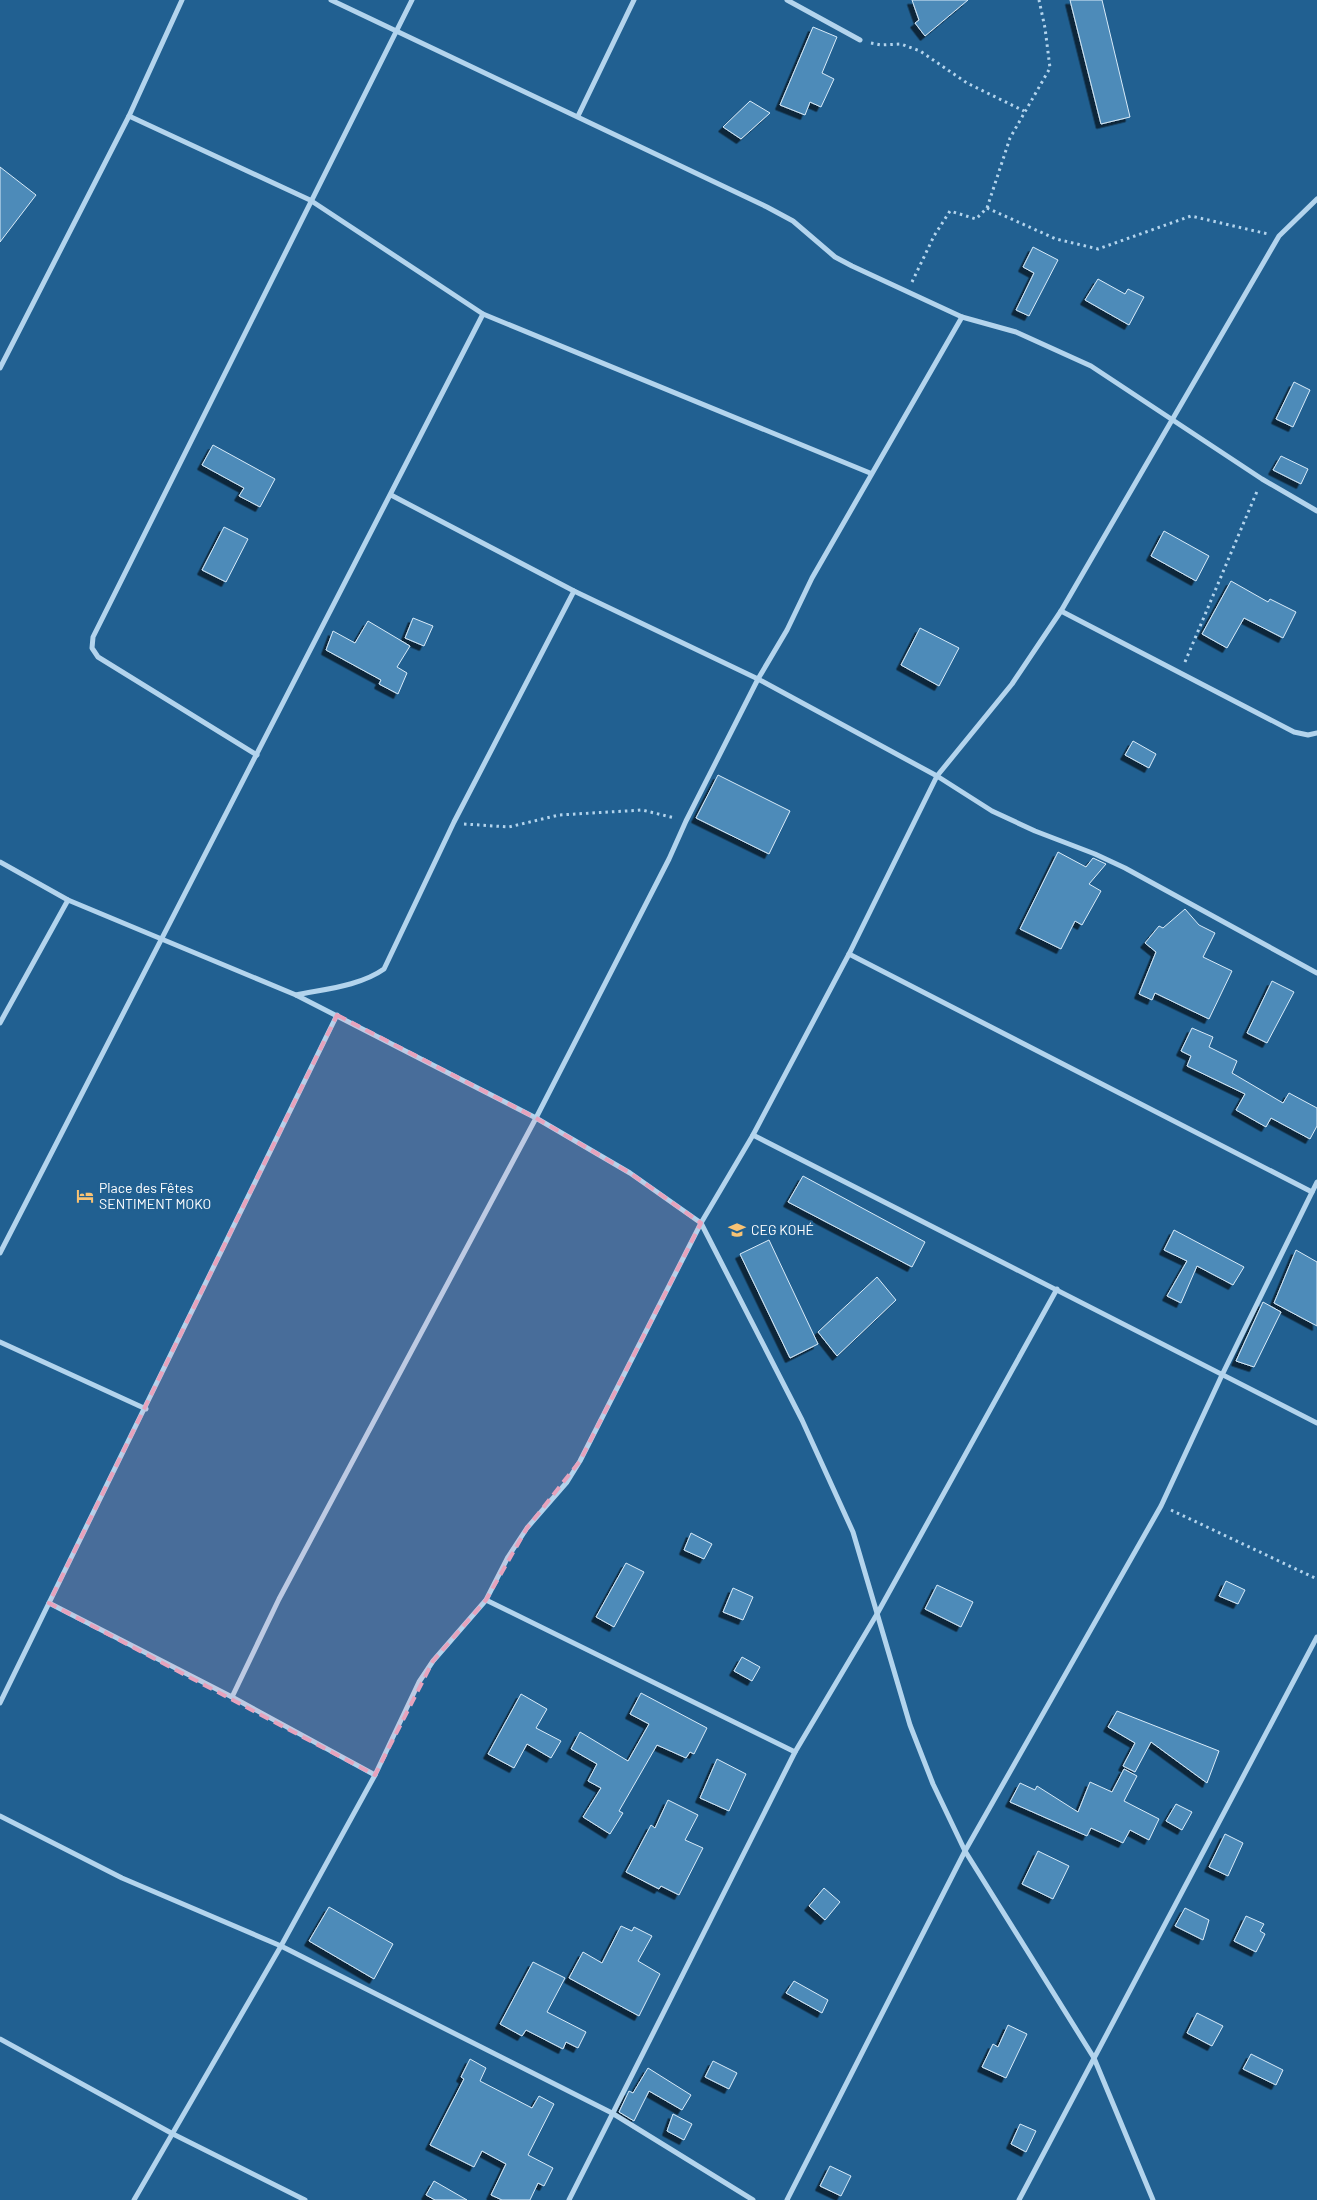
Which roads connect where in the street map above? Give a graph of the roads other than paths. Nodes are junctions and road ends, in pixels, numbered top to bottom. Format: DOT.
graph roads {
  1 [pos="182,0"];
  2 [pos="331,0"];
  3 [pos="412,0"];
  4 [pos="634,0"];
  5 [pos="787,0"];
  6 [pos="397,33"];
  7 [pos="860,40"];
  8 [pos="129,116"];
  9 [pos="578,116"];
  10 [pos="1317,199"];
  11 [pos="310,200"];
  12 [pos="483,314"];
  13 [pos="962,317"];
  14 [pos="0,368"];
  15 [pos="1172,419"];
  16 [pos="870,473"];
  17 [pos="392,495"];
  18 [pos="1317,511"];
  19 [pos="574,591"];
  20 [pos="1061,611"];
  21 [pos="758,679"];
  22 [pos="1317,732"];
  23 [pos="256,755"];
  24 [pos="937,776"];
  25 [pos="0,862"];
  26 [pos="68,900"];
  27 [pos="160,940"];
  28 [pos="849,954"];
  29 [pos="1317,973"];
  30 [pos="296,995"];
  31 [pos="337,1015"];
  32 [pos="0,1023"];
  33 [pos="536,1118"];
  34 [pos="753,1135"];
  35 [pos="1317,1182"];
  36 [pos="1312,1192"];
  37 [pos="701,1223"];
  38 [pos="0,1253"];
  39 [pos="1057,1289"];
  40 [pos="0,1342"];
  41 [pos="1222,1375"];
  42 [pos="146,1409"];
  43 [pos="1317,1423"];
  44 [pos="486,1600"];
  45 [pos="49,1604"];
  46 [pos="877,1614"];
  47 [pos="1316,1639"];
  48 [pos="232,1697"];
  49 [pos="0,1703"];
  50 [pos="795,1752"];
  51 [pos="375,1776"];
  52 [pos="0,1816"];
  53 [pos="965,1851"];
  54 [pos="281,1946"];
  55 [pos="0,2039"];
  56 [pos="1094,2058"];
  57 [pos="612,2113"];
  58 [pos="173,2134"];
  59 [pos="134,2200"];
  60 [pos="305,2200"];
  61 [pos="569,2200"];
  62 [pos="753,2200"];
  63 [pos="787,2200"];
  64 [pos="1019,2200"];
  65 [pos="1154,2200"];
  1 -- 8 [label="street"];
  2 -- 6 [label="street"];
  3 -- 6 [label="street"];
  4 -- 9 [label="street"];
  5 -- 7 [label="street"];
  6 -- 9 [label="street"];
  6 -- 11 [label="street"];
  8 -- 11 [label="street"];
  8 -- 14 [label="street"];
  9 -- 13 [label="street"];
  10 -- 15 [label="street"];
  11 -- 12 [label="street"];
  11 -- 23 [label="street"];
  12 -- 16 [label="street"];
  12 -- 17 [label="street"];
  13 -- 15 [label="street"];
  13 -- 16 [label="street"];
  15 -- 18 [label="street"];
  15 -- 20 [label="street"];
  16 -- 21 [label="street"];
  17 -- 19 [label="street"];
  17 -- 23 [label="street"];
  19 -- 21 [label="street"];
  19 -- 30 [label="street"];
  20 -- 22 [label="street"];
  20 -- 24 [label="street"];
  21 -- 24 [label="street"];
  21 -- 33 [label="street"];
  23 -- 27 [label="street"];
  24 -- 28 [label="street"];
  24 -- 29 [label="street"];
  25 -- 26 [label="street"];
  26 -- 27 [label="street"];
  26 -- 32 [label="street"];
  27 -- 30 [label="street"];
  27 -- 38 [label="street"];
  28 -- 34 [label="street"];
  28 -- 36 [label="street"];
  30 -- 31 [label="street"];
  31 -- 33 [label="street"];
  31 -- 42 [label="street"];
  33 -- 37 [label="street"];
  33 -- 48 [label="street"];
  34 -- 37 [label="street"];
  34 -- 39 [label="street"];
  35 -- 36 [label="street"];
  36 -- 41 [label="street"];
  37 -- 44 [label="street"];
  37 -- 46 [label="street"];
  39 -- 41 [label="street"];
  39 -- 46 [label="street"];
  40 -- 42 [label="street"];
  41 -- 43 [label="street"];
  41 -- 53 [label="street"];
  42 -- 45 [label="street"];
  44 -- 50 [label="street"];
  44 -- 51 [label="street"];
  45 -- 48 [label="street"];
  45 -- 49 [label="street"];
  46 -- 50 [label="street"];
  46 -- 53 [label="street"];
  47 -- 56 [label="street"];
  48 -- 51 [label="street"];
  50 -- 57 [label="street"];
  51 -- 54 [label="street"];
  52 -- 54 [label="street"];
  53 -- 56 [label="street"];
  53 -- 63 [label="street"];
  54 -- 57 [label="street"];
  54 -- 58 [label="street"];
  55 -- 58 [label="street"];
  56 -- 64 [label="street"];
  56 -- 65 [label="street"];
  57 -- 61 [label="street"];
  57 -- 62 [label="street"];
  58 -- 59 [label="street"];
  58 -- 60 [label="street"];
}
